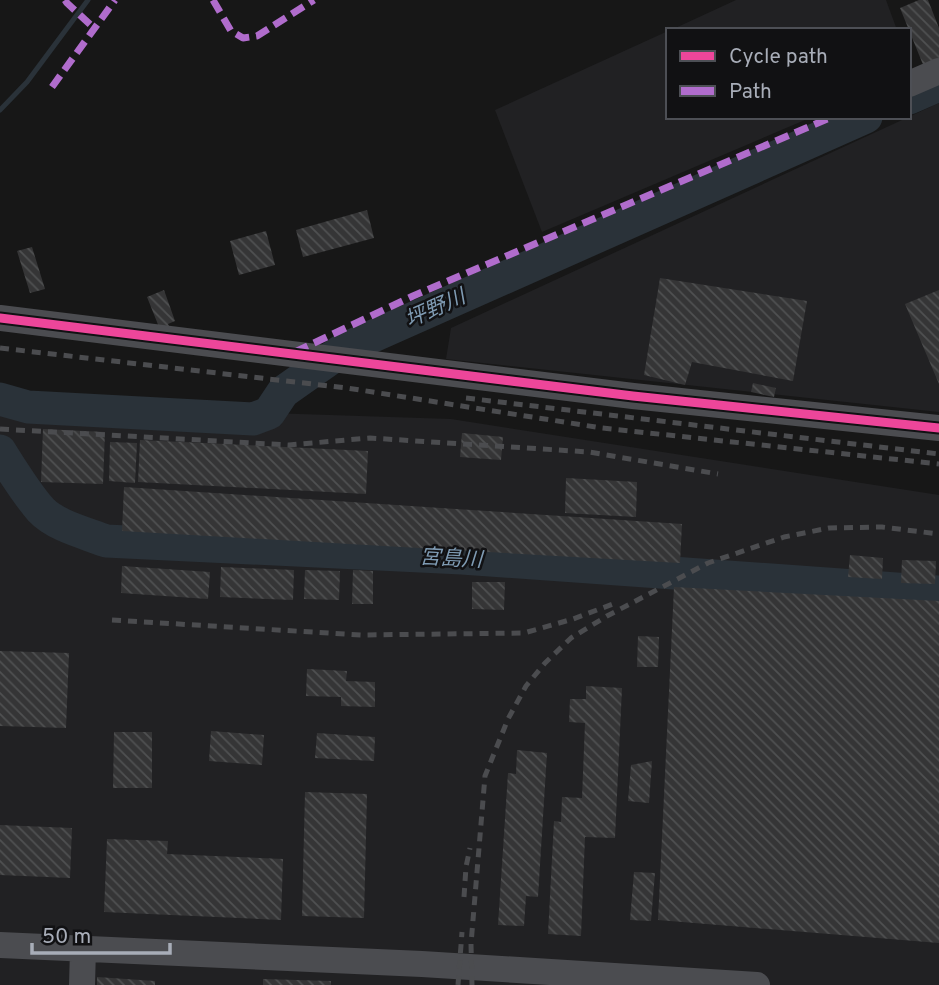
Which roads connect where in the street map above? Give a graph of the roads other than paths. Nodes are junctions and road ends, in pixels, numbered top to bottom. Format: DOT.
graph roads {
  1 [pos="939,72"];
  2 [pos="911,83"];
  3 [pos="0,318"];
  4 [pos="939,428"];
  5 [pos="0,946"];
  6 [pos="83,949"];
  7 [pos="349,973"];
  8 [pos="82,985"];
  9 [pos="757,985"];
  1 -- 2 [label="street"];
  3 -- 4 [label="street"];
  5 -- 6 [label="street"];
  6 -- 7 [label="street"];
  6 -- 8 [label="street"];
  7 -- 9 [label="street"];
}
